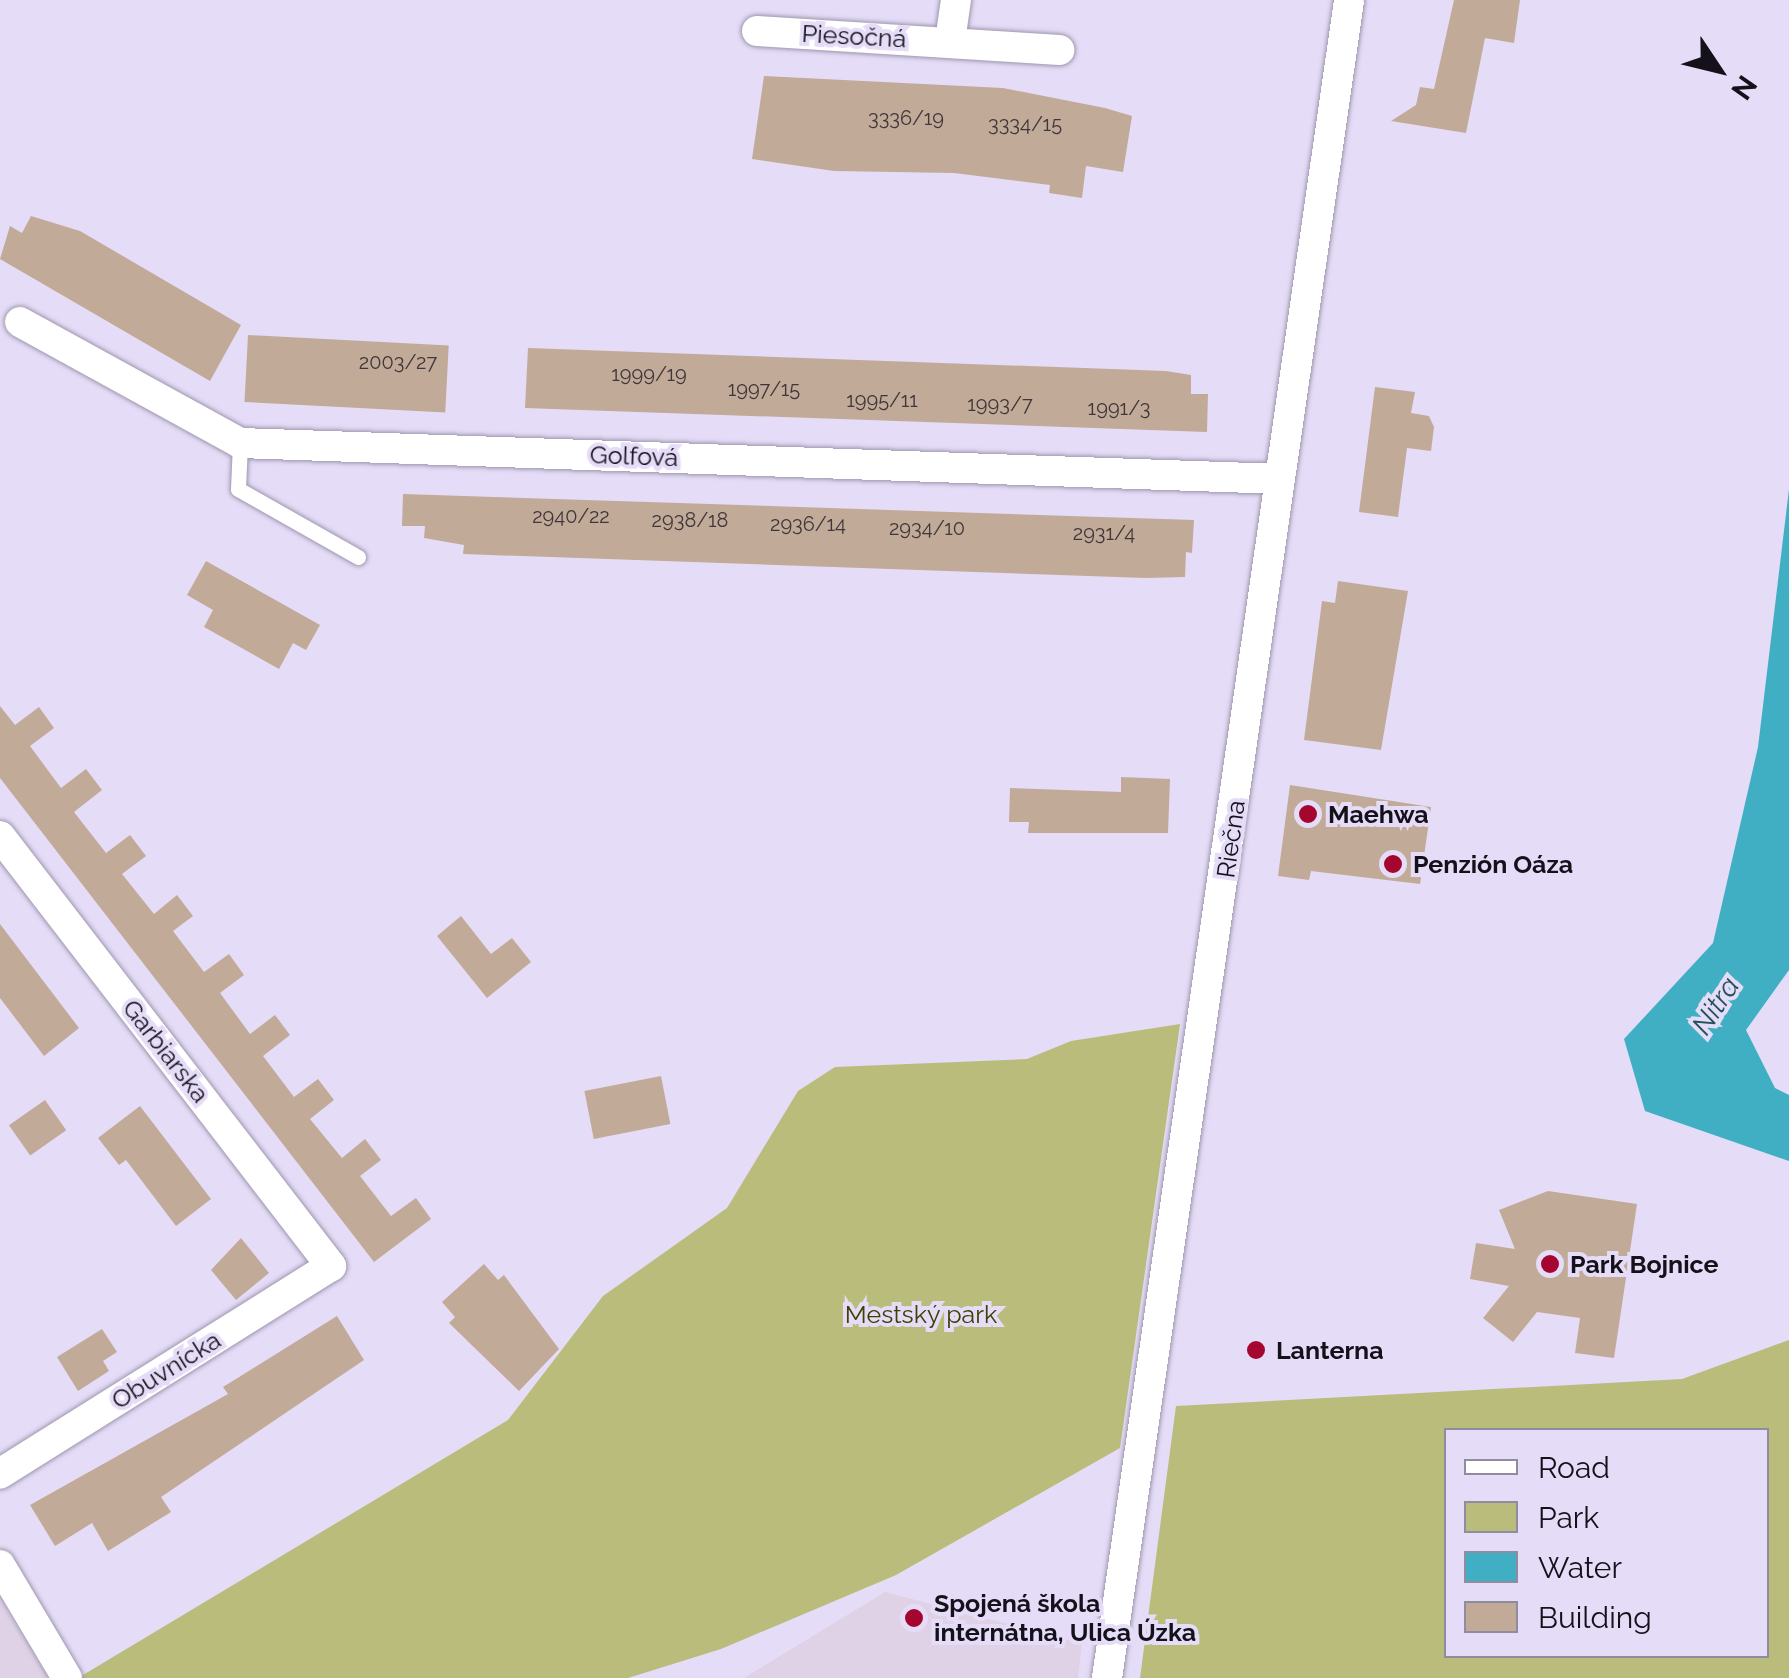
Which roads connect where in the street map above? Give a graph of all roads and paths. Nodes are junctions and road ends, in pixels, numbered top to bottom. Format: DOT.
graph roads {
  1 [pos="956,0"];
  2 [pos="1349,0"];
  3 [pos="757,32"];
  4 [pos="950,41"];
  5 [pos="1059,50"];
  6 [pos="20,322"];
  7 [pos="240,443"];
  8 [pos="1279,478"];
  9 [pos="358,557"];
  10 [pos="0,836"];
  11 [pos="331,1266"];
  12 [pos="0,1474"];
  13 [pos="0,1565"];
  14 [pos="67,1678"];
  15 [pos="1107,1678"];
  1 -- 4 [label="street"];
  2 -- 8 [label="street, Riečna"];
  3 -- 4 [label="street, Piesočná"];
  4 -- 5 [label="street, Piesočná"];
  6 -- 7 [label="street, Golfová"];
  7 -- 8 [label="street, Golfová"];
  7 -- 9 [label="lane"];
  8 -- 15 [label="street, Riečna"];
  10 -- 11 [label="street, Garbiarska"];
  11 -- 12 [label="street, Obuvnícka"];
  13 -- 14 [label="street"];
}
